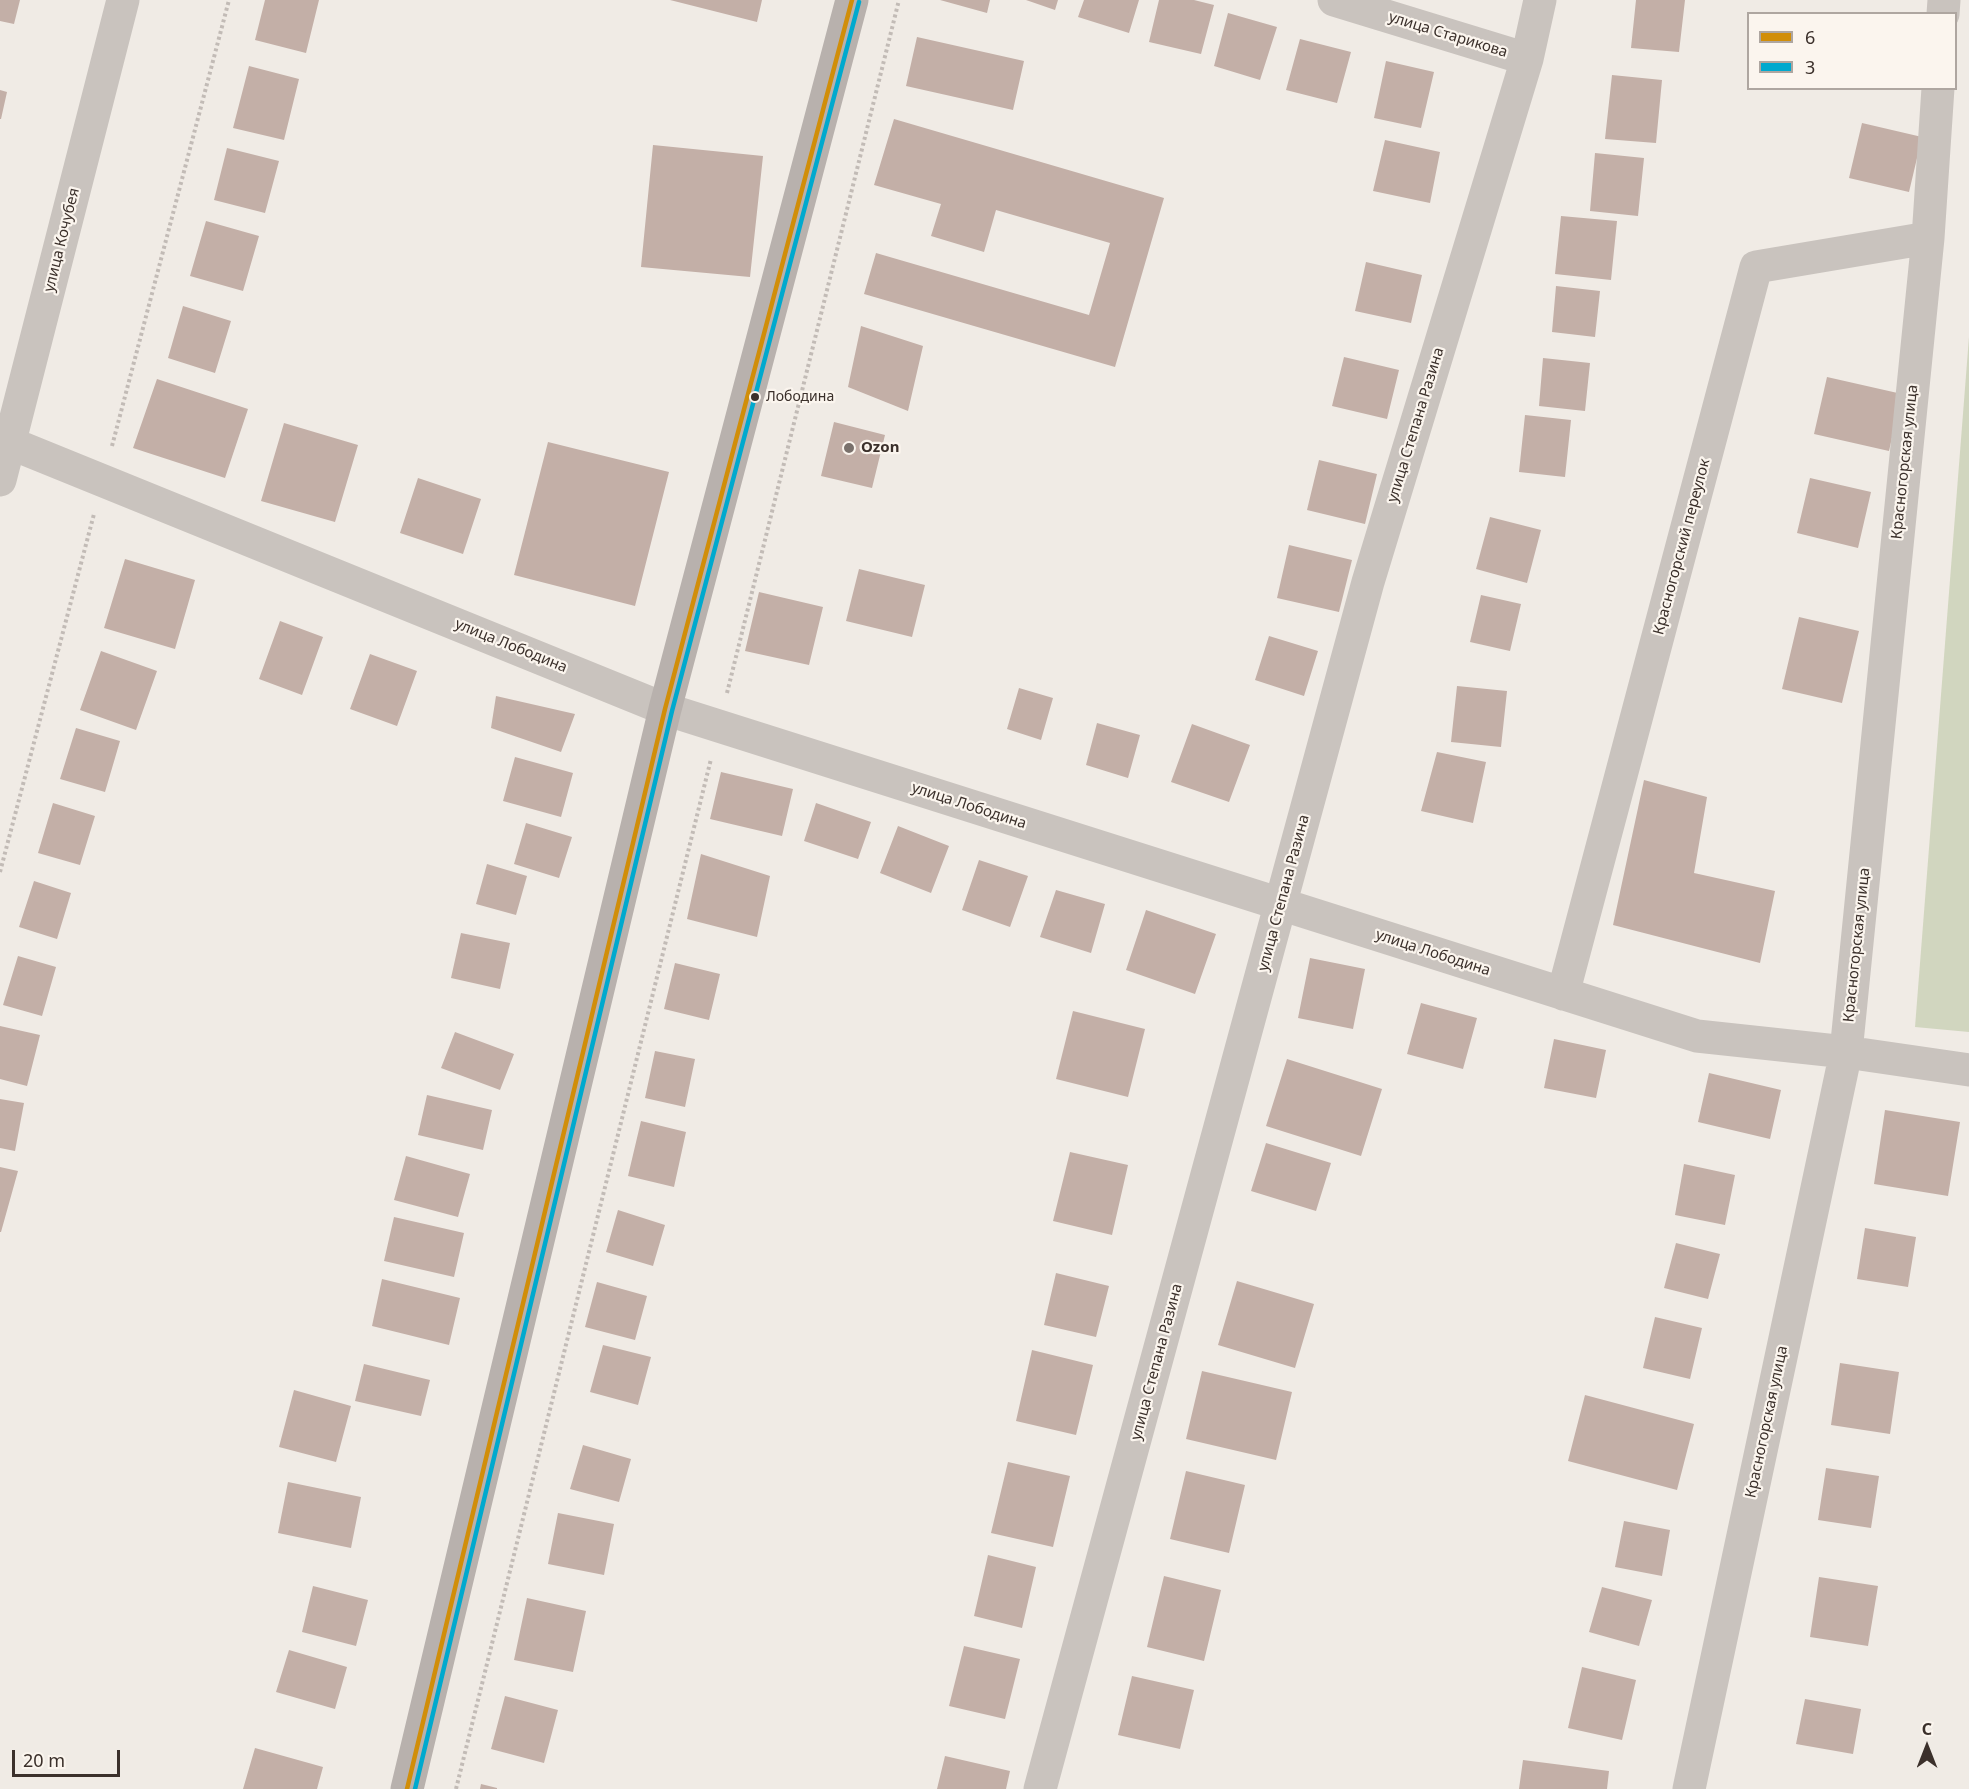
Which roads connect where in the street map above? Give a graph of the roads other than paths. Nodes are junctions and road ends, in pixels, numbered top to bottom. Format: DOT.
graph roads {
  1 [pos="123,0"];
  2 [pos="852,0"];
  3 [pos="1334,0"];
  4 [pos="1540,0"];
  5 [pos="1527,59"];
  6 [pos="1938,90"];
  7 [pos="1928,238"];
  8 [pos="5,440"];
  9 [pos="0,480"];
  10 [pos="665,709"];
  11 [pos="1281,905"];
  12 [pos="1563,994"];
  13 [pos="1846,1052"];
  14 [pos="1969,1070"];
  15 [pos="407,1789"];
  16 [pos="1040,1789"];
  17 [pos="1689,1789"];
  1 -- 8 [label="street, улица Кочубея"];
  2 -- 10 [label="main road"];
  3 -- 5 [label="street, улица Старикова"];
  4 -- 5 [label="street, улица Степана Разина"];
  5 -- 11 [label="street, улица Степана Разина"];
  6 -- 7 [label="street, Красногорская улица"];
  7 -- 12 [label="street, Красногорский переулок"];
  7 -- 13 [label="street, Красногорская улица"];
  8 -- 9 [label="street, улица Кочубея"];
  8 -- 10 [label="street, улица Лободина"];
  10 -- 11 [label="street, улица Лободина"];
  10 -- 15 [label="main road"];
  11 -- 12 [label="street, улица Лободина"];
  11 -- 16 [label="street, улица Степана Разина"];
  12 -- 13 [label="street, улица Лободина"];
  13 -- 14 [label="street, улица Лободина"];
  13 -- 17 [label="street, Красногорская улица"];
}
